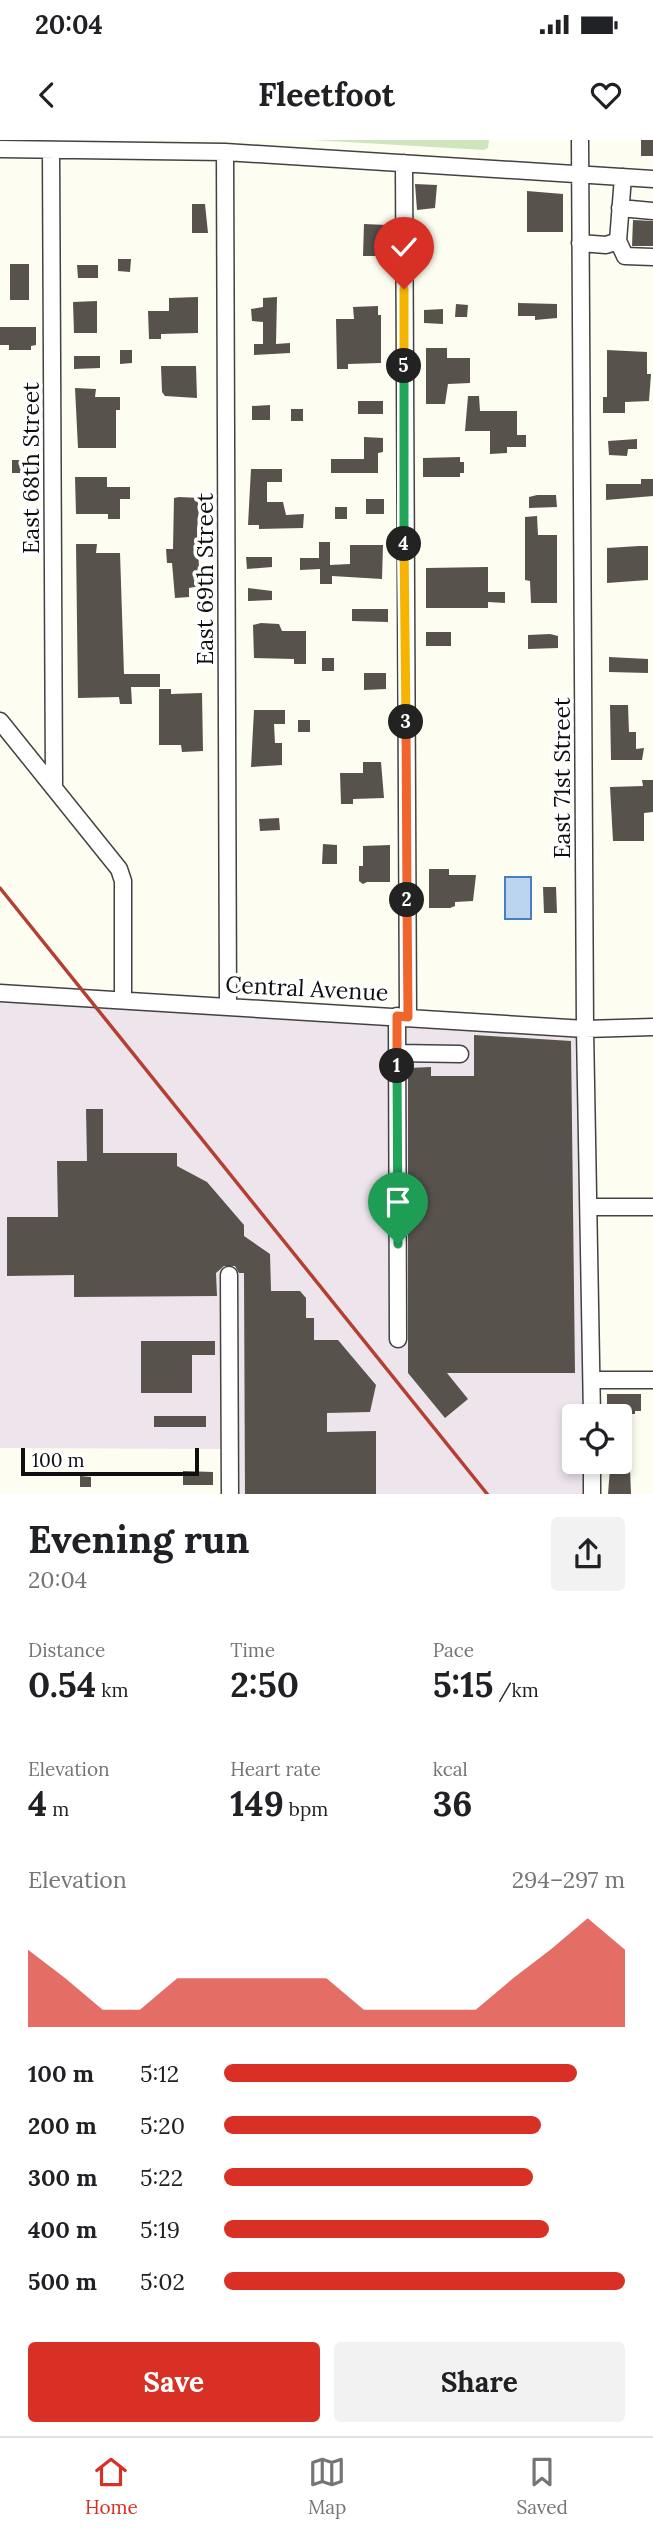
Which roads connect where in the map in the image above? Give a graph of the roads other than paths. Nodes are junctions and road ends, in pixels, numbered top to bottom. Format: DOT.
graph roads {
  1 [pos="580,140"];
  2 [pos="0,149"];
  3 [pos="51,150"];
  4 [pos="225,152"];
  5 [pos="404,163"];
  6 [pos="581,175"];
  7 [pos="623,177"];
  8 [pos="653,179"];
  9 [pos="620,208"];
  10 [pos="653,211"];
  11 [pos="618,241"];
  12 [pos="580,243"];
  13 [pos="653,257"];
  14 [pos="0,721"];
  15 [pos="54,787"];
  16 [pos="0,993"];
  17 [pos="123,1000"];
  18 [pos="228,1006"];
  19 [pos="402,1017"];
  20 [pos="653,1027"];
  21 [pos="585,1028"];
  22 [pos="397,1053"];
  23 [pos="460,1054"];
  24 [pos="589,1207"];
  25 [pos="653,1207"];
  26 [pos="229,1275"];
  27 [pos="398,1339"];
  28 [pos="592,1380"];
  29 [pos="653,1380"];
  30 [pos="592,1404"];
  31 [pos="592,1474"];
  32 [pos="230,1494"];
  33 [pos="592,1494"];
  1 -- 6 [label="street, East 71st Street"];
  2 -- 3 [label="street"];
  3 -- 4 [label="street"];
  3 -- 15 [label="street, East 68th Street"];
  4 -- 5 [label="street"];
  4 -- 18 [label="street, East 69th Street"];
  5 -- 6 [label="street"];
  5 -- 19 [label="street"];
  6 -- 7 [label="street"];
  6 -- 12 [label="street, East 71st Street"];
  7 -- 8 [label="street"];
  7 -- 9 [label="street"];
  9 -- 10 [label="street"];
  9 -- 11 [label="street"];
  11 -- 12 [label="street"];
  11 -- 13 [label="street"];
  12 -- 21 [label="street, East 71st Street"];
  14 -- 15 [label="street"];
  15 -- 17 [label="street"];
  16 -- 17 [label="street, Central Avenue"];
  17 -- 18 [label="street, Central Avenue"];
  18 -- 19 [label="street, Central Avenue"];
  19 -- 21 [label="street, Central Avenue"];
  19 -- 22 [label="street"];
  20 -- 21 [label="street, Central Avenue"];
  21 -- 24 [label="street, East 71st Street"];
  22 -- 23 [label="street"];
  22 -- 27 [label="street"];
  24 -- 25 [label="street"];
  24 -- 28 [label="street, East 71st Street"];
  26 -- 32 [label="street"];
  28 -- 29 [label="street"];
  28 -- 30 [label="street, East 71st Street"];
  31 -- 33 [label="street"];
}
